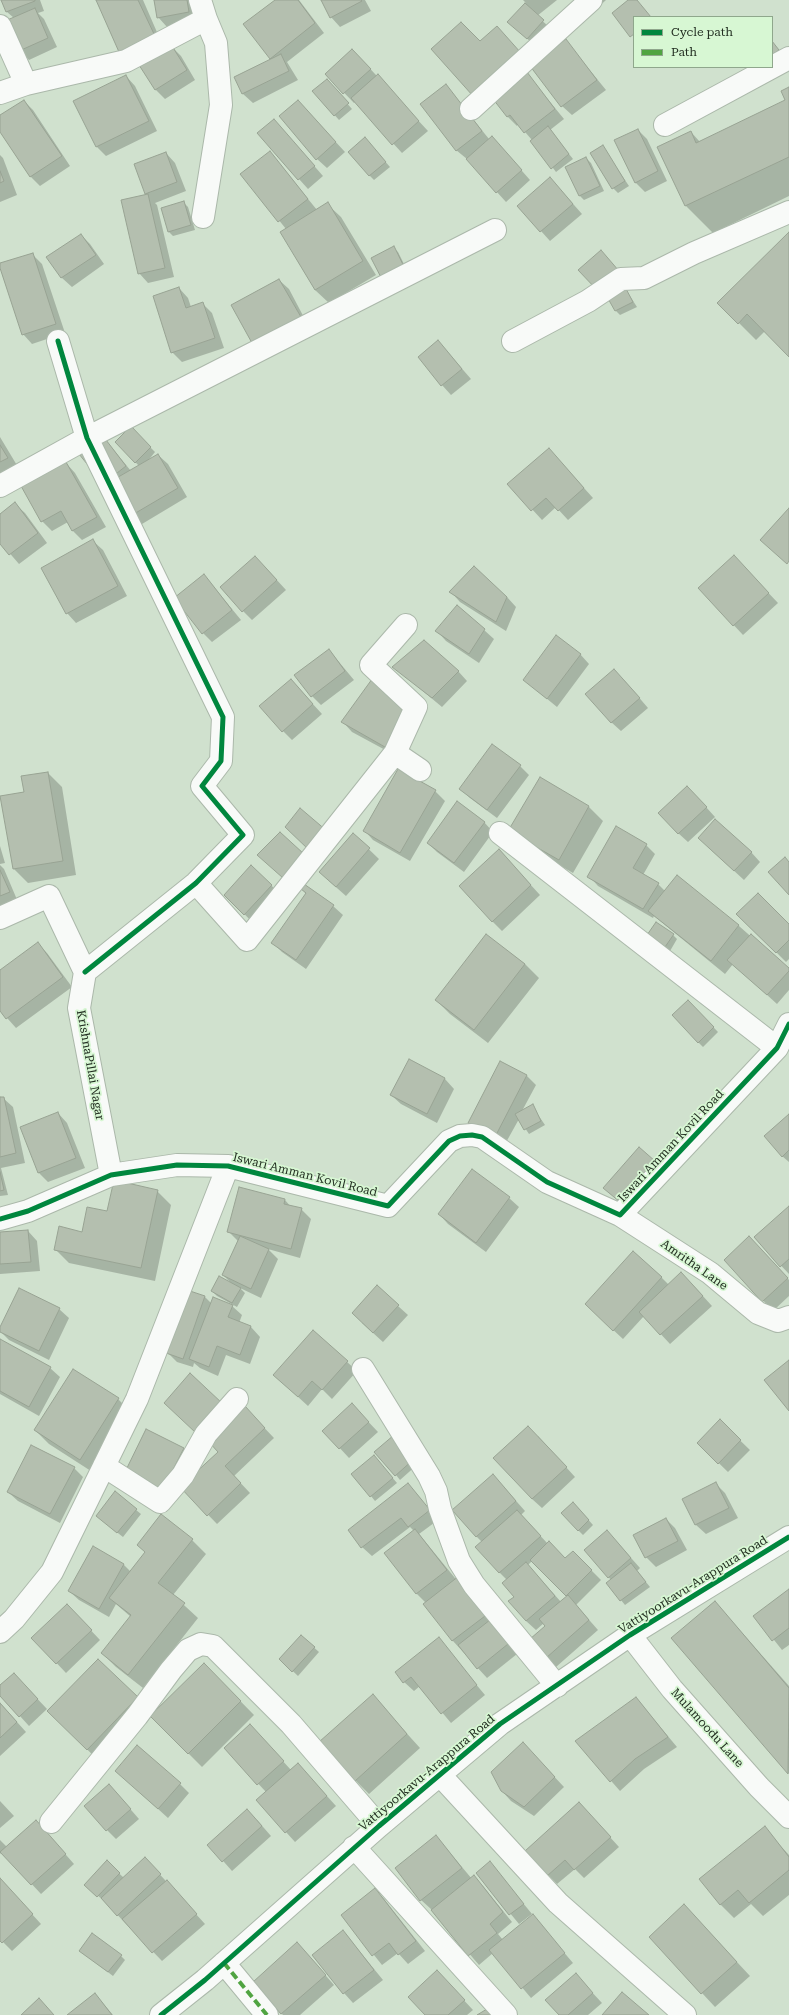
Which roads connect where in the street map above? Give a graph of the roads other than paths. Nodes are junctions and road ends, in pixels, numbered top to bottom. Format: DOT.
graph roads {
  1 [pos="592,0"];
  2 [pos="203,10"];
  3 [pos="0,26"];
  4 [pos="789,58"];
  5 [pos="773,67"];
  6 [pos="770,68"];
  7 [pos="26,84"];
  8 [pos="0,93"];
  9 [pos="471,109"];
  10 [pos="665,124"];
  11 [pos="789,212"];
  12 [pos="203,217"];
  13 [pos="495,230"];
  14 [pos="58,341"];
  15 [pos="513,341"];
  16 [pos="87,438"];
  17 [pos="0,486"];
  18 [pos="406,625"];
  19 [pos="395,754"];
  20 [pos="420,770"];
  21 [pos="500,833"];
  22 [pos="196,883"];
  23 [pos="0,918"];
  24 [pos="85,972"];
  25 [pos="789,1024"];
  26 [pos="777,1048"];
  27 [pos="228,1166"];
  28 [pos="111,1175"];
  29 [pos="620,1215"];
  30 [pos="0,1219"];
  31 [pos="789,1317"];
  32 [pos="362,1369"];
  33 [pos="237,1399"];
  34 [pos="104,1466"];
  35 [pos="789,1537"];
  36 [pos="0,1632"];
  37 [pos="630,1636"];
  38 [pos="557,1686"];
  39 [pos="440,1776"];
  40 [pos="789,1818"];
  41 [pos="51,1822"];
  42 [pos="379,1826"];
  43 [pos="354,1847"];
  44 [pos="224,1963"];
  45 [pos="161,2015"];
  46 [pos="267,2015"];
  47 [pos="506,2015"];
  48 [pos="685,2015"];
  1 -- 9 [label="street"];
  2 -- 7 [label="street"];
  2 -- 12 [label="street"];
  3 -- 7 [label="street"];
  4 -- 5 [label="street"];
  6 -- 10 [label="street"];
  7 -- 8 [label="street"];
  11 -- 15 [label="street"];
  13 -- 16 [label="street"];
  14 -- 16 [label="street"];
  16 -- 17 [label="street"];
  16 -- 22 [label="street"];
  18 -- 19 [label="street"];
  19 -- 20 [label="street"];
  19 -- 22 [label="street"];
  21 -- 26 [label="street"];
  22 -- 24 [label="street"];
  23 -- 24 [label="street"];
  24 -- 28 [label="street, KrishnaPillai Nagar"];
  25 -- 26 [label="street, Iswari Amman Kovil Road"];
  26 -- 29 [label="street, Iswari Amman Kovil Road"];
  27 -- 28 [label="street, Iswari Amman Kovil Road"];
  27 -- 29 [label="street, Iswari Amman Kovil Road"];
  27 -- 34 [label="street"];
  28 -- 30 [label="street, Iswari Amman Kovil Road"];
  29 -- 31 [label="street, Amritha Lane"];
  32 -- 38 [label="street"];
  33 -- 34 [label="street"];
  34 -- 36 [label="street"];
  35 -- 37 [label="street, Vattiyoorkavu-Arappura Road"];
  37 -- 38 [label="street, Vattiyoorkavu-Arappura Road"];
  37 -- 40 [label="street, Mulamoodu Lane"];
  38 -- 39 [label="street, Vattiyoorkavu-Arappura Road"];
  39 -- 42 [label="street, Vattiyoorkavu-Arappura Road"];
  39 -- 48 [label="street"];
  41 -- 42 [label="street"];
  42 -- 43 [label="street, Vattiyoorkavu-Arappura Road"];
  43 -- 44 [label="street, Vattiyoorkavu-Arappura Road"];
  43 -- 47 [label="street"];
  44 -- 45 [label="street, Vattiyoorkavu-Arappura Road"];
  44 -- 46 [label="street"];
}
